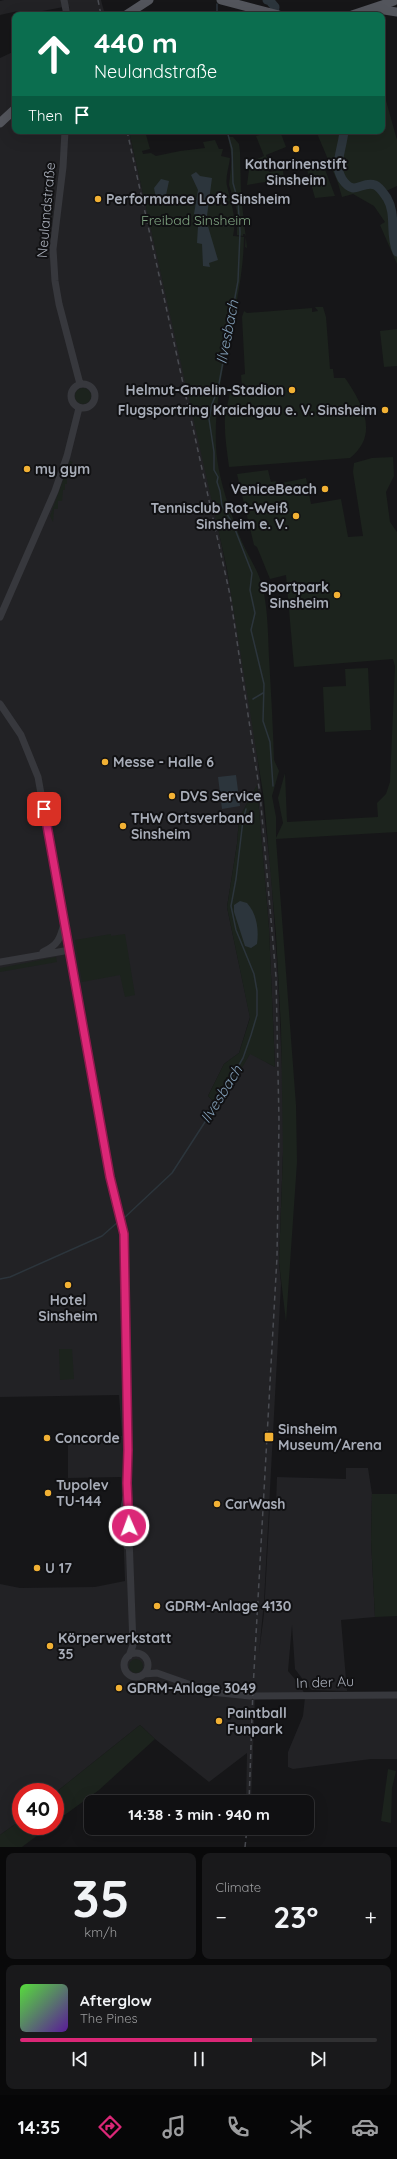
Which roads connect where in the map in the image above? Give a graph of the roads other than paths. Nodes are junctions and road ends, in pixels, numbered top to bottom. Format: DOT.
graph roads {
  1 [pos="64,0"];
  2 [pos="149,0"];
  3 [pos="221,0"];
  4 [pos="395,2"];
  5 [pos="375,8"];
  6 [pos="66,12"];
  7 [pos="131,12"];
  8 [pos="267,12"];
  9 [pos="362,12"];
  10 [pos="397,12"];
  11 [pos="12,113"];
  12 [pos="0,123"];
  13 [pos="65,134"];
  14 [pos="80,384"];
  15 [pos="79,408"];
  16 [pos="0,617"];
  17 [pos="0,704"];
  18 [pos="65,921"];
  19 [pos="70,950"];
  20 [pos="28,956"];
  21 [pos="0,962"];
  22 [pos="133,1645"];
  23 [pos="138,1654"];
  24 [pos="129,1656"];
  25 [pos="147,1662"];
  26 [pos="144,1674"];
  27 [pos="175,1680"];
  28 [pos="397,1695"];
  1 -- 6 [label="street"];
  2 -- 7 [label="main road"];
  3 -- 8 [label="main road"];
  4 -- 5 [label="main road"];
  5 -- 9 [label="main road"];
  5 -- 10 [label="main road"];
  11 -- 12 [label="main road"];
  13 -- 14 [label="street, Neulandstraße"];
  14 -- 15 [label="street"];
  14 -- 15 [label="street"];
  15 -- 16 [label="street"];
  17 -- 18 [label="street"];
  18 -- 19 [label="street"];
  18 -- 20 [label="street"];
  19 -- 20 [label="street"];
  19 -- 22 [label="street"];
  20 -- 21 [label="street"];
  22 -- 23 [label="street"];
  22 -- 24 [label="street"];
  23 -- 24 [label="street"];
  23 -- 25 [label="street"];
  24 -- 26 [label="street"];
  25 -- 26 [label="street"];
  25 -- 27 [label="street, In der Au"];
  26 -- 27 [label="street, In der Au"];
  27 -- 28 [label="street, In der Au"];
}
